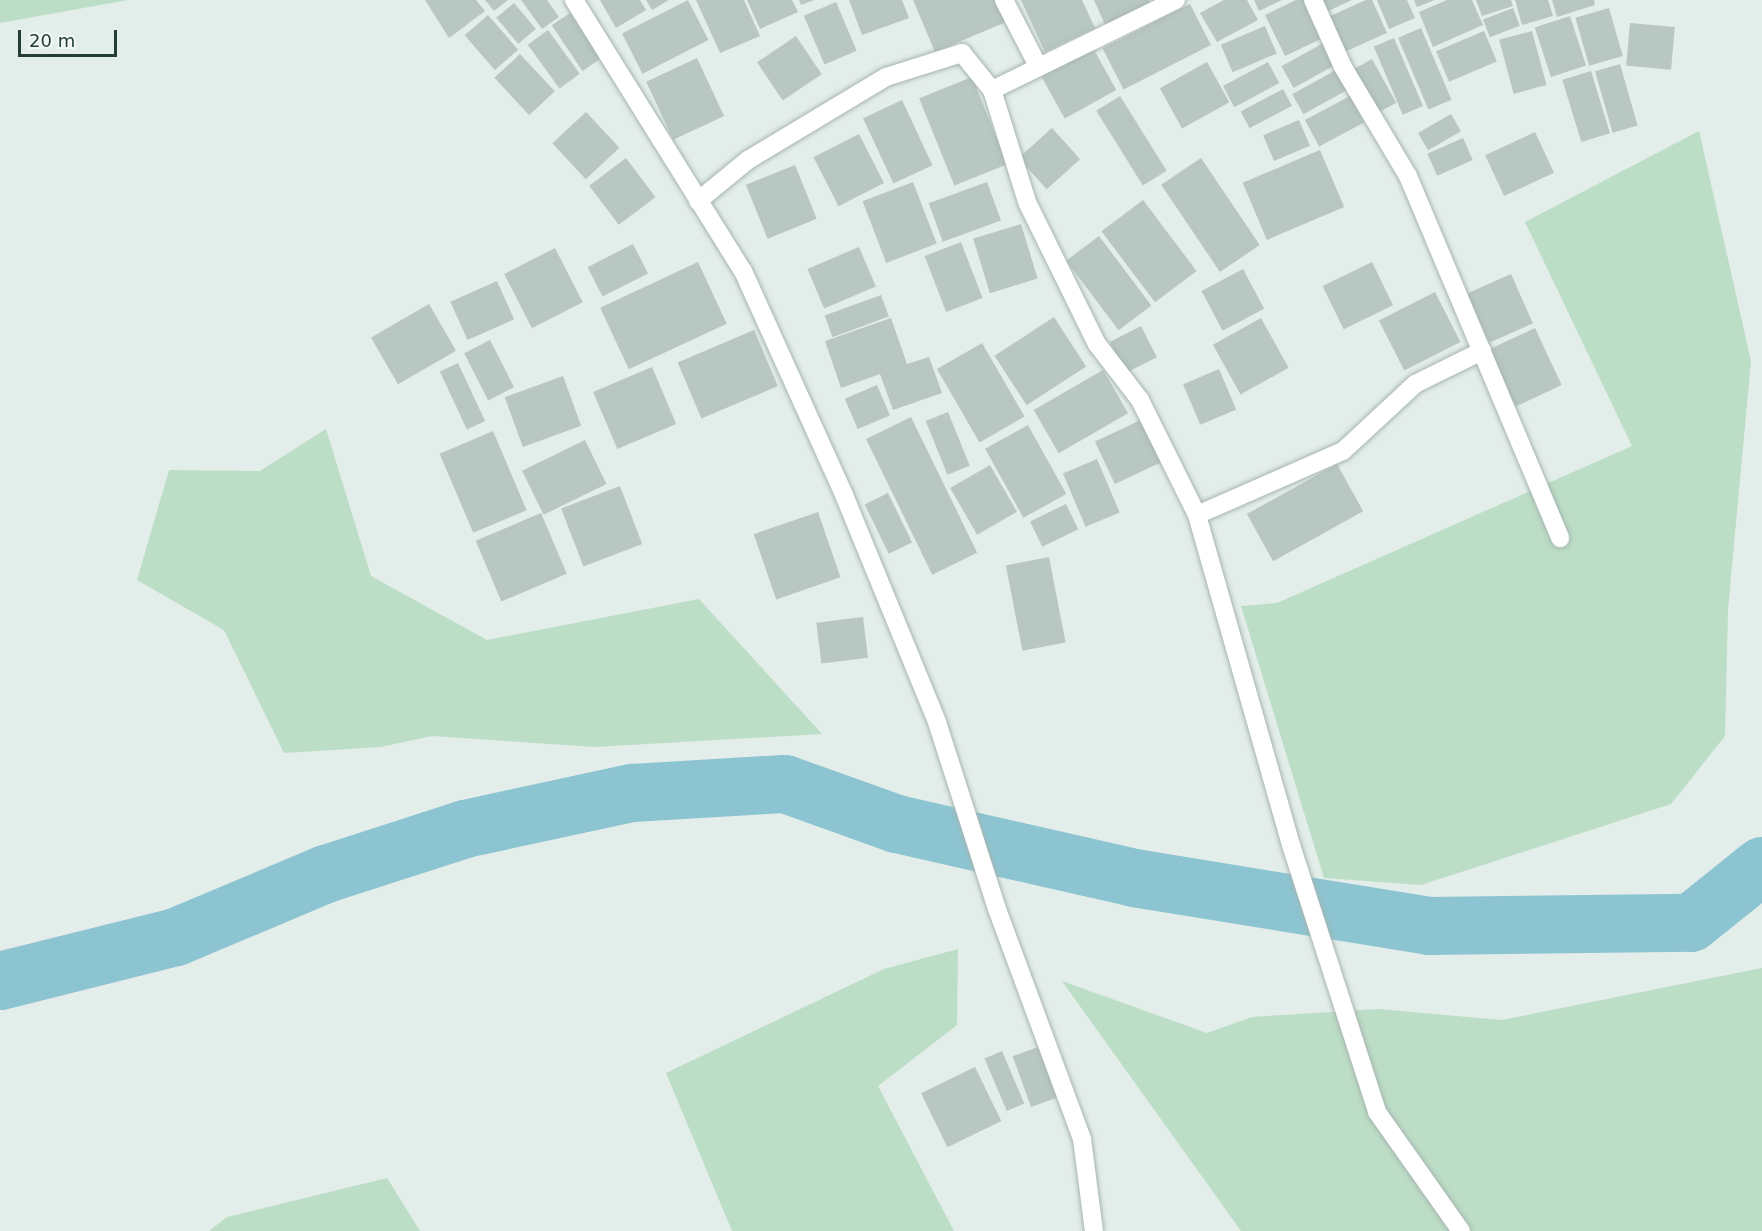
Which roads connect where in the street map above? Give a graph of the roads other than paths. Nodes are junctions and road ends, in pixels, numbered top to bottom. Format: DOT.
graph roads {
  1 [pos="574,0"];
  2 [pos="1004,0"];
  3 [pos="1176,0"];
  4 [pos="1313,0"];
  5 [pos="1038,66"];
  6 [pos="992,90"];
  7 [pos="698,201"];
  8 [pos="1482,351"];
  9 [pos="1197,515"];
  10 [pos="1560,538"];
  11 [pos="1094,1231"];
  12 [pos="1461,1231"];
  1 -- 7 [label="street"];
  2 -- 5 [label="street"];
  3 -- 5 [label="street"];
  4 -- 8 [label="street"];
  5 -- 6 [label="street"];
  6 -- 7 [label="street"];
  6 -- 9 [label="street"];
  7 -- 11 [label="street"];
  8 -- 9 [label="street"];
  8 -- 10 [label="street"];
  9 -- 12 [label="street"];
}
